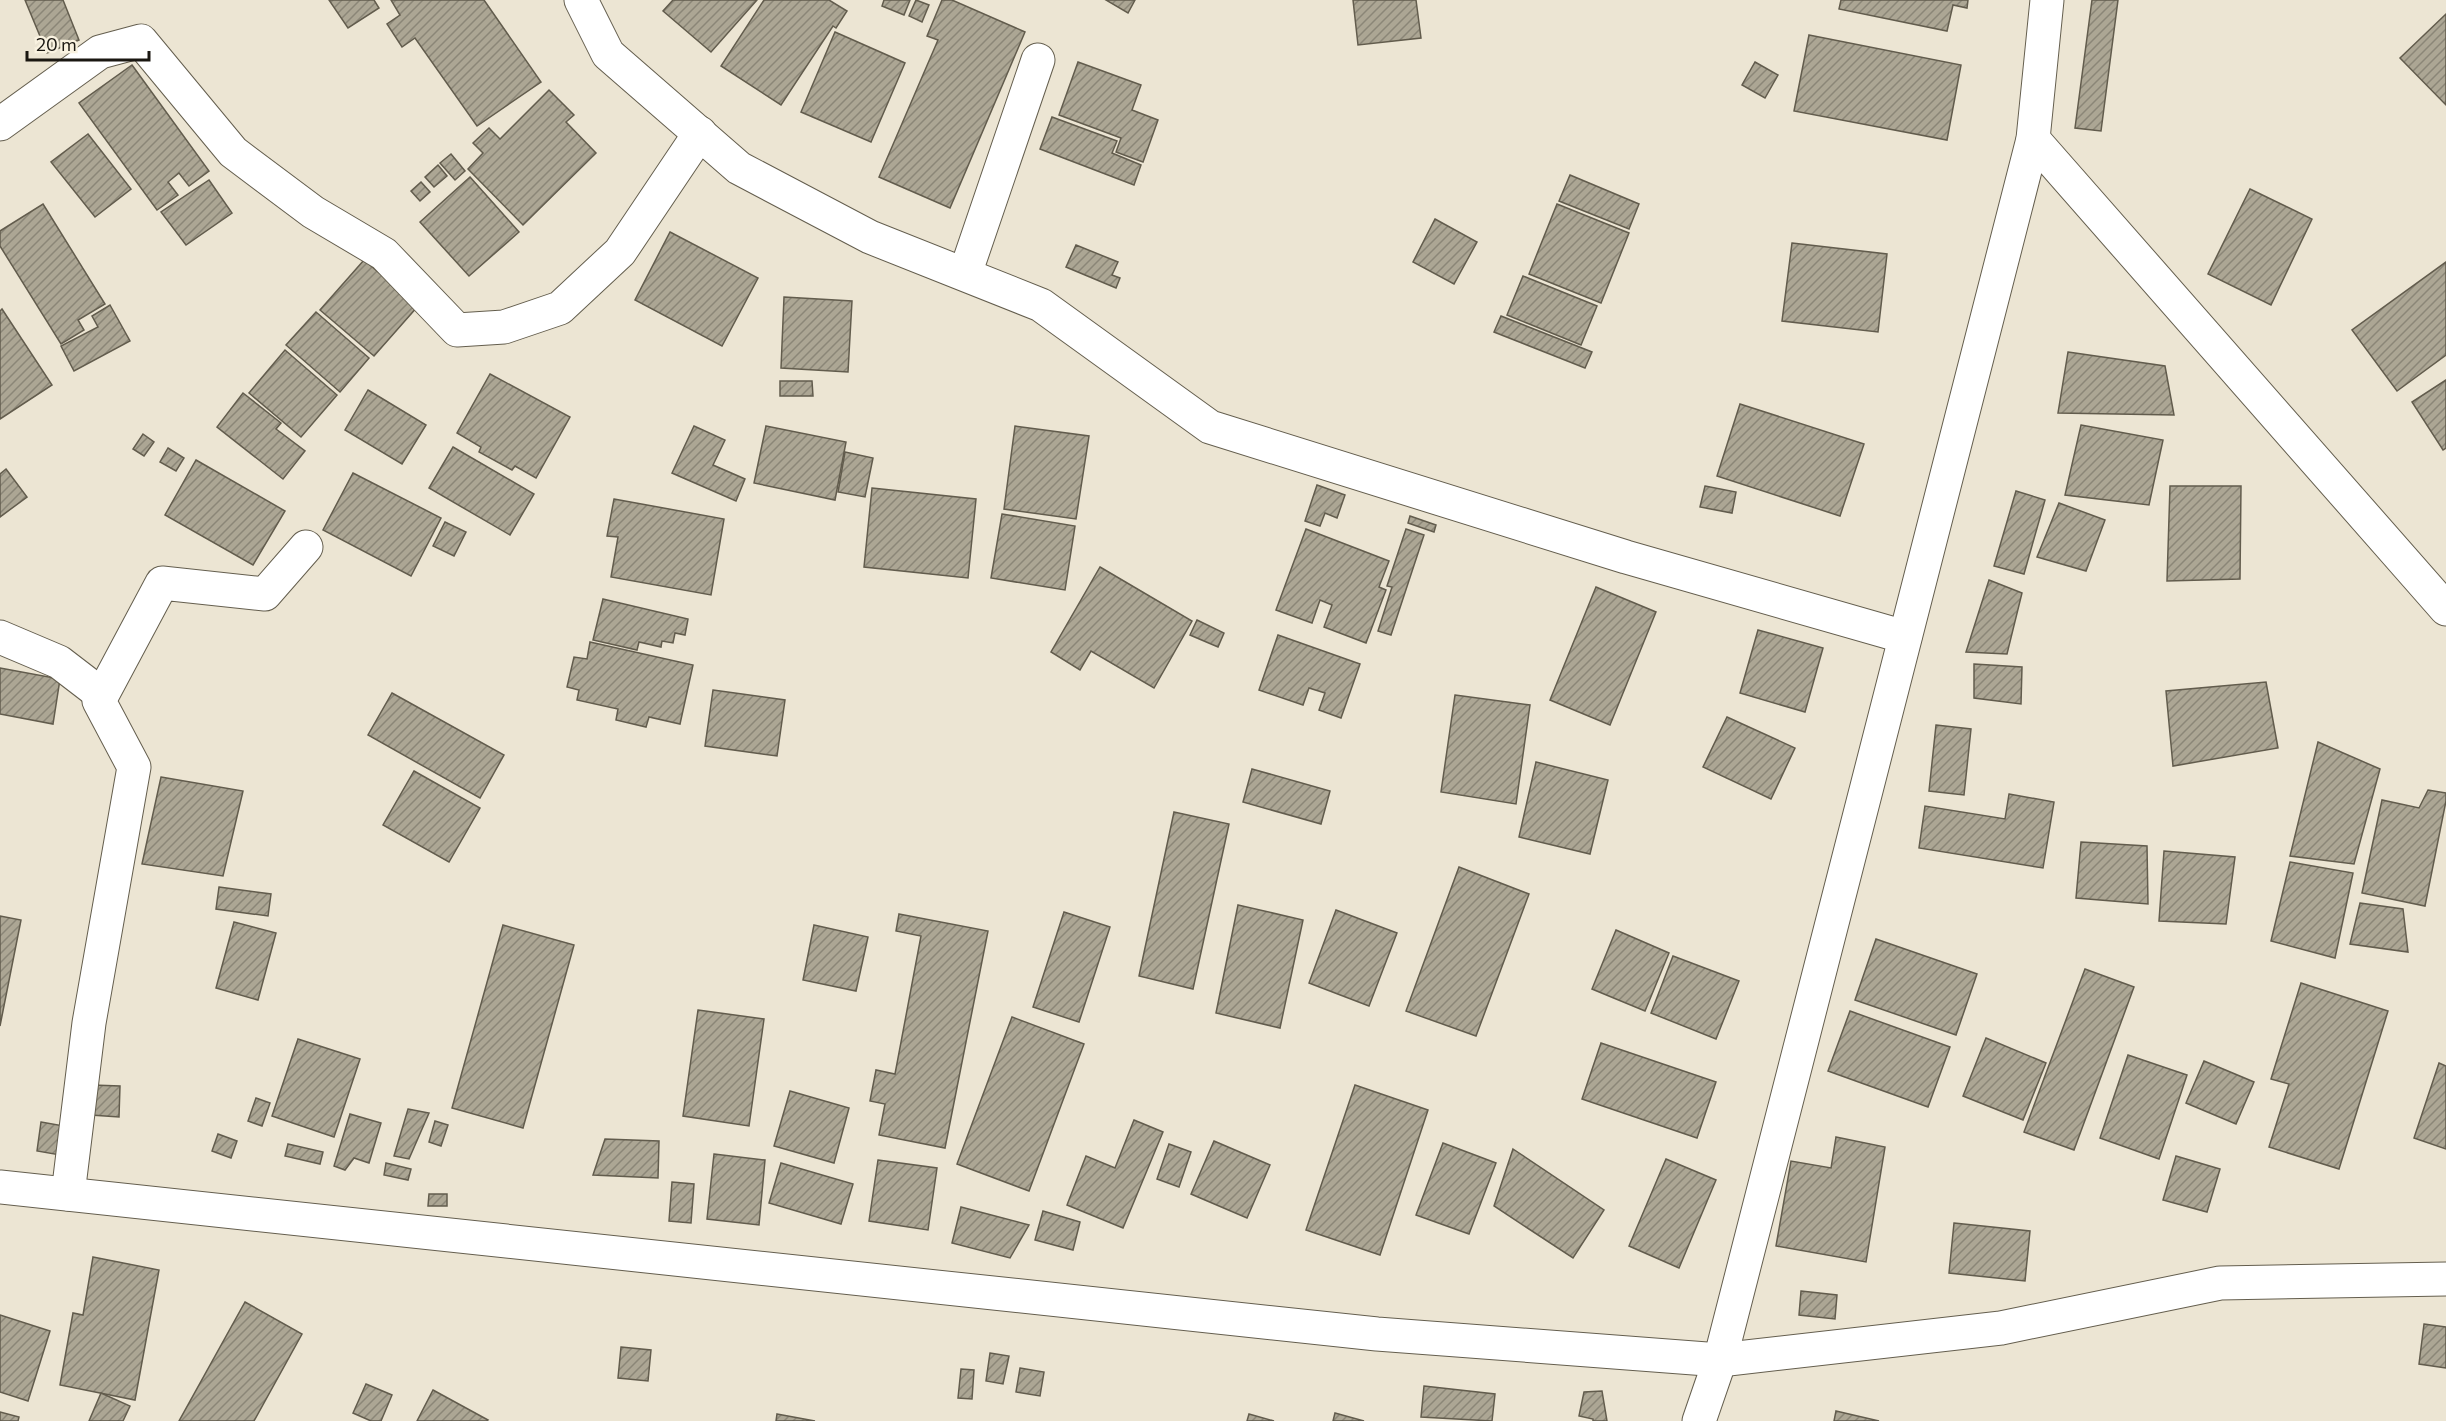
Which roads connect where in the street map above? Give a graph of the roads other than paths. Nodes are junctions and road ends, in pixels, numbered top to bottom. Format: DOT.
graph roads {
  1 [pos="581,0"];
  2 [pos="2047,0"];
  3 [pos="1038,60"];
  4 [pos="0,124"];
  5 [pos="700,134"];
  6 [pos="2033,139"];
  7 [pos="965,274"];
  8 [pos="306,547"];
  9 [pos="2446,609"];
  10 [pos="0,637"];
  11 [pos="1905,637"];
  12 [pos="102,695"];
  13 [pos="0,1187"];
  14 [pos="68,1194"];
  15 [pos="2446,1279"];
  16 [pos="1720,1360"];
  17 [pos="1699,1421"];
  1 -- 5 [label="street"];
  2 -- 6 [label="street"];
  3 -- 7 [label="street"];
  4 -- 5 [label="street"];
  5 -- 7 [label="street"];
  6 -- 9 [label="street"];
  6 -- 11 [label="street"];
  7 -- 11 [label="street"];
  8 -- 12 [label="street"];
  10 -- 12 [label="street"];
  11 -- 16 [label="street"];
  12 -- 14 [label="street"];
  13 -- 14 [label="street"];
  14 -- 16 [label="street"];
  15 -- 16 [label="street"];
  16 -- 17 [label="street"];
}
